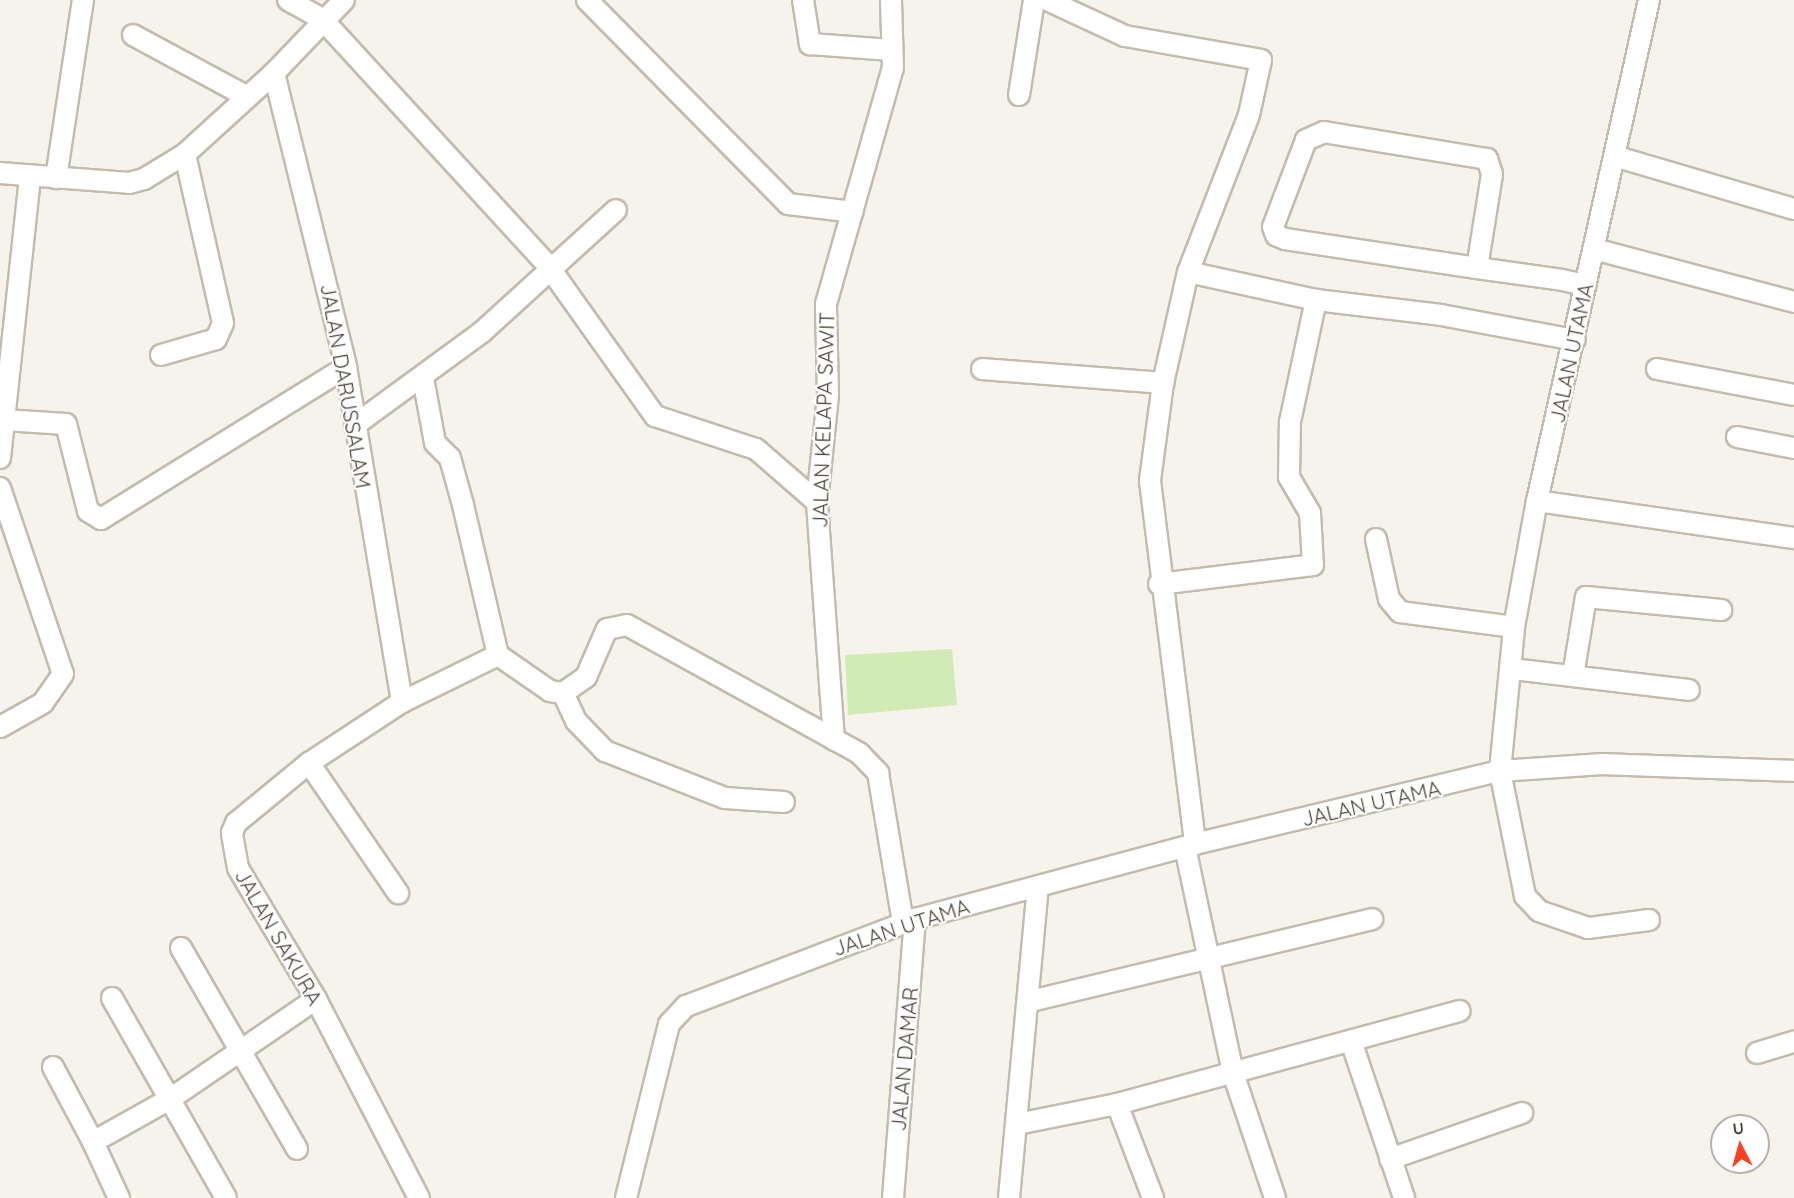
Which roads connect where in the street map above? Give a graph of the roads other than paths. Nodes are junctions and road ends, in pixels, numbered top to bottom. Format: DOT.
graph roads {
  1 [pos="83,0"];
  2 [pos="288,0"];
  3 [pos="344,0"];
  4 [pos="587,0"];
  5 [pos="891,0"];
  6 [pos="1034,0"];
  7 [pos="1047,0"];
  8 [pos="1649,0"];
  9 [pos="800,4"];
  10 [pos="322,19"];
  11 [pos="133,35"];
  12 [pos="892,50"];
  13 [pos="274,73"];
  14 [pos="1018,95"];
  15 [pos="246,96"];
  16 [pos="185,154"];
  17 [pos="1614,156"];
  18 [pos="0,173"];
  19 [pos="30,176"];
  20 [pos="56,178"];
  21 [pos="1794,209"];
  22 [pos="616,210"];
  23 [pos="853,212"];
  24 [pos="1594,249"];
  25 [pos="549,267"];
  26 [pos="1477,268"];
  27 [pos="1188,272"];
  28 [pos="1585,285"];
  29 [pos="1317,300"];
  30 [pos="1794,302"];
  31 [pos="1575,340"];
  32 [pos="161,355"];
  33 [pos="346,368"];
  34 [pos="982,369"];
  35 [pos="1657,369"];
  36 [pos="423,378"];
  37 [pos="1163,383"];
  38 [pos="1794,395"];
  39 [pos="4,420"];
  40 [pos="355,425"];
  41 [pos="1737,437"];
  42 [pos="1794,448"];
  43 [pos="0,458"];
  44 [pos="0,488"];
  45 [pos="1537,501"];
  46 [pos="817,502"];
  47 [pos="1794,538"];
  48 [pos="1376,539"];
  49 [pos="1159,584"];
  50 [pos="1721,610"];
  51 [pos="1514,627"];
  52 [pos="498,655"];
  53 [pos="1513,669"];
  54 [pos="1573,676"];
  55 [pos="1689,690"];
  56 [pos="563,693"];
  57 [pos="402,702"];
  58 [pos="0,727"];
  59 [pos="834,740"];
  60 [pos="309,763"];
  61 [pos="1500,771"];
  62 [pos="1794,771"];
  63 [pos="784,802"];
  64 [pos="1190,845"];
  65 [pos="1038,886"];
  66 [pos="398,893"];
  67 [pos="1372,920"];
  68 [pos="1649,920"];
  69 [pos="909,921"];
  70 [pos="181,948"];
  71 [pos="1209,962"];
  72 [pos="112,998"];
  73 [pos="316,999"];
  74 [pos="1031,1001"];
  75 [pos="1460,1011"];
  76 [pos="1351,1041"];
  77 [pos="1794,1042"];
  78 [pos="239,1051"];
  79 [pos="1757,1053"];
  80 [pos="53,1067"];
  81 [pos="1233,1073"];
  82 [pos="170,1099"];
  83 [pos="1117,1104"];
  84 [pos="1522,1113"];
  85 [pos="1017,1124"];
  86 [pos="93,1142"];
  87 [pos="297,1149"];
  88 [pos="1390,1159"];
  89 [pos="412,1196"];
  90 [pos="119,1198"];
  91 [pos="226,1198"];
  92 [pos="626,1198"];
  93 [pos="893,1198"];
  94 [pos="1009,1198"];
  95 [pos="1153,1198"];
  96 [pos="1275,1198"];
  97 [pos="1404,1198"];
  1 -- 20 [label="street"];
  2 -- 10 [label="street"];
  3 -- 10 [label="street"];
  4 -- 23 [label="street"];
  5 -- 12 [label="street, JALAN KELAPA SAWIT"];
  6 -- 14 [label="street"];
  7 -- 27 [label="street"];
  8 -- 17 [label="street, JALAN UTAMA"];
  9 -- 12 [label="street"];
  10 -- 13 [label="street"];
  10 -- 25 [label="street"];
  11 -- 15 [label="street"];
  12 -- 23 [label="street, JALAN KELAPA SAWIT"];
  13 -- 15 [label="street"];
  13 -- 33 [label="street, JALAN DARUSSALAM"];
  15 -- 16 [label="street"];
  16 -- 20 [label="street"];
  16 -- 32 [label="street"];
  17 -- 21 [label="street"];
  17 -- 24 [label="street, JALAN UTAMA"];
  18 -- 19 [label="street"];
  19 -- 20 [label="street"];
  19 -- 39 [label="street"];
  22 -- 25 [label="street"];
  23 -- 46 [label="street, JALAN KELAPA SAWIT"];
  24 -- 28 [label="street, JALAN UTAMA"];
  24 -- 30 [label="street"];
  25 -- 36 [label="street"];
  25 -- 46 [label="street"];
  26 -- 26 [label="street"];
  26 -- 28 [label="street"];
  27 -- 29 [label="street"];
  27 -- 37 [label="street"];
  28 -- 31 [label="street, JALAN UTAMA"];
  29 -- 31 [label="street"];
  29 -- 49 [label="street"];
  31 -- 45 [label="street, JALAN UTAMA"];
  33 -- 39 [label="street"];
  33 -- 40 [label="street, JALAN DARUSSALAM"];
  34 -- 37 [label="street"];
  35 -- 38 [label="street"];
  36 -- 40 [label="street"];
  36 -- 52 [label="street"];
  37 -- 49 [label="street"];
  39 -- 43 [label="street"];
  40 -- 57 [label="street, JALAN DARUSSALAM"];
  41 -- 42 [label="street"];
  44 -- 58 [label="street"];
  45 -- 47 [label="street"];
  45 -- 51 [label="street, JALAN UTAMA"];
  46 -- 59 [label="street, JALAN KELAPA SAWIT"];
  48 -- 51 [label="street"];
  49 -- 64 [label="street"];
  50 -- 54 [label="street"];
  51 -- 53 [label="street, JALAN UTAMA"];
  52 -- 56 [label="street"];
  52 -- 57 [label="street, JALAN SAKURA"];
  53 -- 54 [label="street"];
  53 -- 61 [label="street, JALAN UTAMA"];
  54 -- 55 [label="street"];
  56 -- 59 [label="street, JALAN DAMAR"];
  56 -- 63 [label="street"];
  57 -- 60 [label="street, JALAN SAKURA"];
  59 -- 69 [label="street, JALAN DAMAR"];
  60 -- 66 [label="street"];
  60 -- 73 [label="street, JALAN SAKURA"];
  61 -- 62 [label="street"];
  61 -- 64 [label="street, JALAN UTAMA"];
  61 -- 68 [label="street"];
  64 -- 65 [label="street, JALAN UTAMA"];
  64 -- 71 [label="street"];
  65 -- 69 [label="street, JALAN UTAMA"];
  65 -- 74 [label="street"];
  67 -- 71 [label="street"];
  69 -- 92 [label="street, JALAN UTAMA"];
  69 -- 93 [label="street, JALAN DAMAR"];
  70 -- 78 [label="street"];
  71 -- 74 [label="street"];
  71 -- 81 [label="street"];
  72 -- 82 [label="street"];
  73 -- 78 [label="street"];
  73 -- 89 [label="street, JALAN SAKURA"];
  74 -- 85 [label="street"];
  75 -- 76 [label="street"];
  76 -- 81 [label="street"];
  76 -- 88 [label="street"];
  77 -- 79 [label="street"];
  78 -- 82 [label="street"];
  78 -- 87 [label="street"];
  80 -- 86 [label="street"];
  81 -- 83 [label="street"];
  81 -- 96 [label="street"];
  82 -- 86 [label="street"];
  82 -- 91 [label="street"];
  83 -- 85 [label="street"];
  83 -- 95 [label="street"];
  84 -- 88 [label="street"];
  85 -- 94 [label="street"];
  86 -- 90 [label="street"];
  88 -- 97 [label="street"];
}
